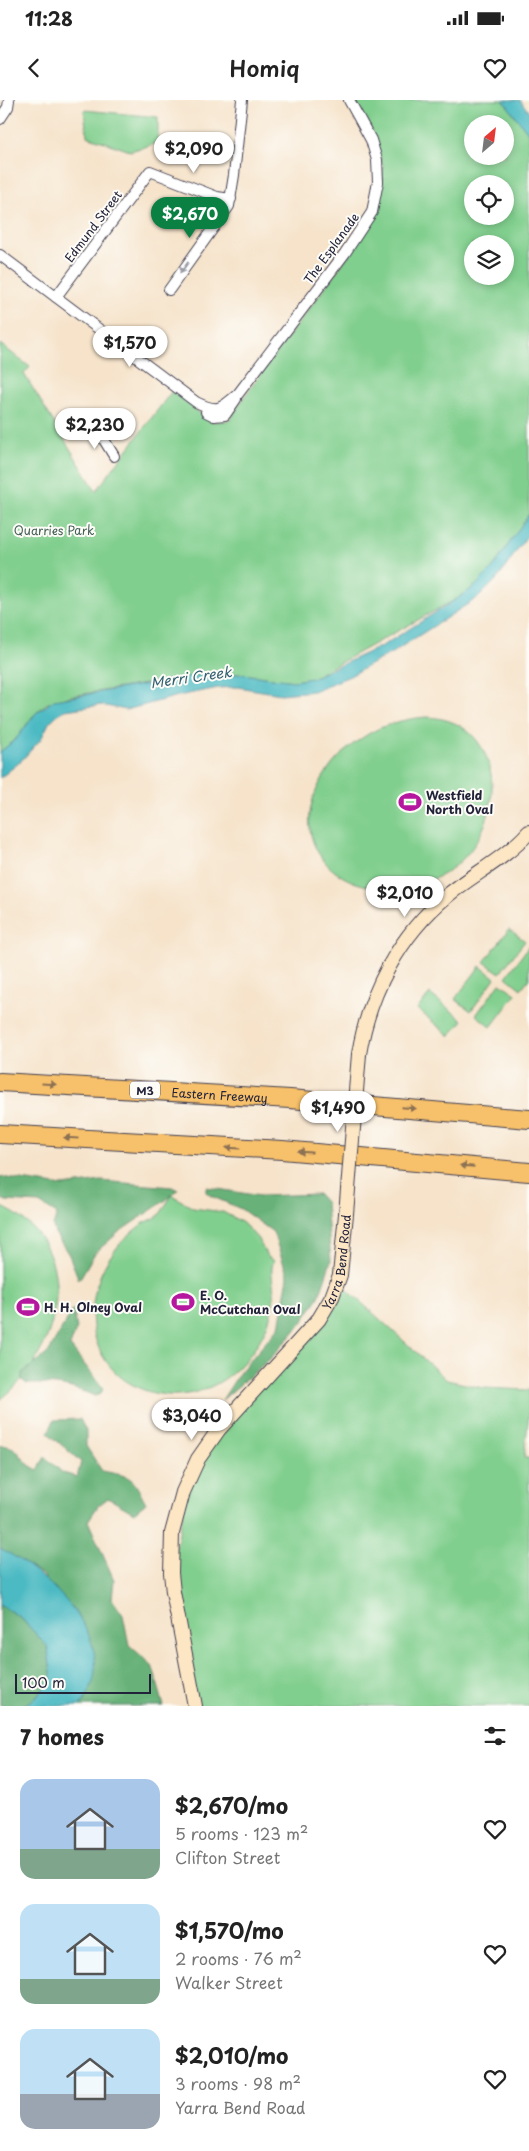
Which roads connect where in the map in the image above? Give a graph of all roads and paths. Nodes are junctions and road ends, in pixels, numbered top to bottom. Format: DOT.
graph roads {
  1 [pos="9,100"];
  2 [pos="242,100"];
  3 [pos="349,100"];
  4 [pos="0,119"];
  5 [pos="231,199"];
  6 [pos="0,254"];
  7 [pos="168,290"];
  8 [pos="56,297"];
  9 [pos="98,430"];
  10 [pos="114,456"];
  11 [pos="529,832"];
  12 [pos="0,1082"];
  13 [pos="529,1119"];
  14 [pos="0,1134"];
  15 [pos="529,1172"];
  16 [pos="196,1706"];
  1 -- 4 [label="street"];
  2 -- 5 [label="street"];
  3 -- 8 [label="street, The Esplanade"];
  5 -- 7 [label="street, one-way"];
  5 -- 8 [label="street, Edmund Street"];
  6 -- 8 [label="street"];
  9 -- 10 [label="street"];
  11 -- 16 [label="street, Yarra Bend Road, bridge"];
  12 -- 13 [label="highway, Eastern Freeway / M3, one-way"];
  15 -- 14 [label="highway, one-way"];
}
